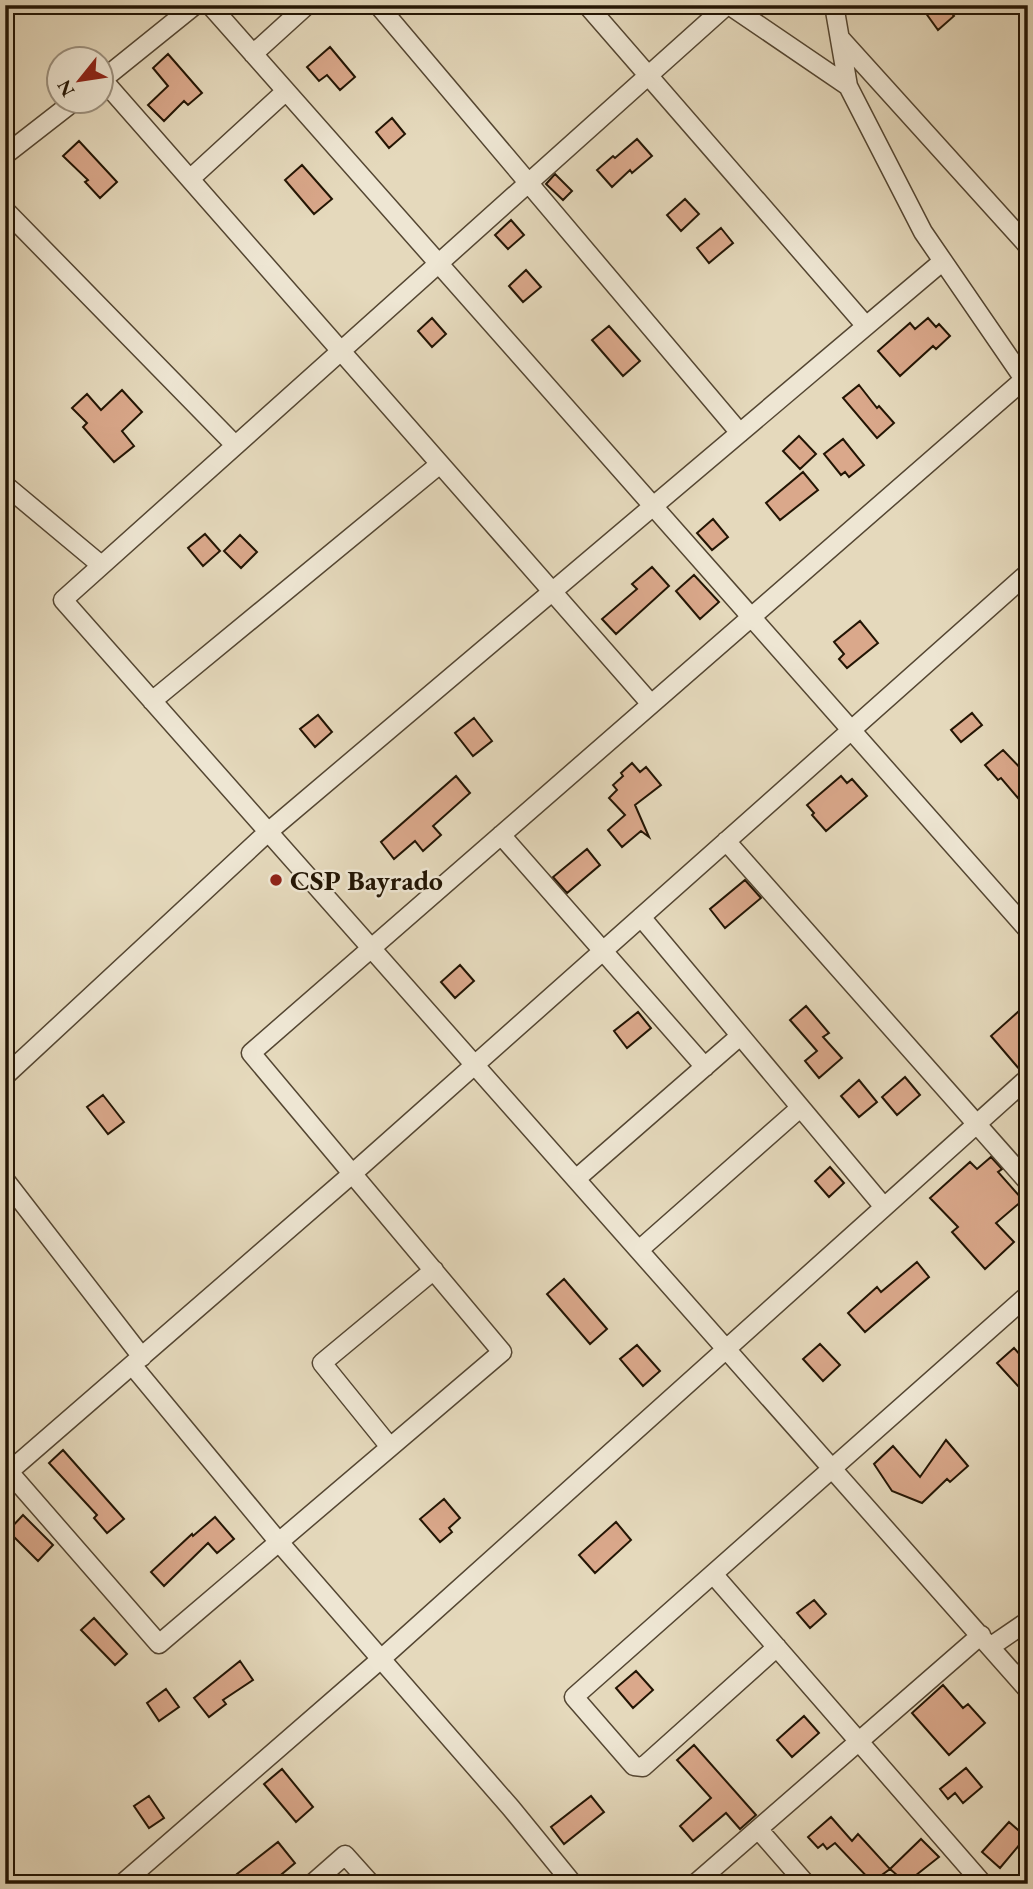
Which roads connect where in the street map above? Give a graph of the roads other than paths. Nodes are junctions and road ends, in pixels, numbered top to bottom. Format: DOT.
graph roads {
  1 [pos="195,5"];
  2 [pos="210,5"];
  3 [pos="307,5"];
  4 [pos="378,5"];
  5 [pos="587,5"];
  6 [pos="728,5"];
  7 [pos="834,5"];
  8 [pos="840,38"];
  9 [pos="253,54"];
  10 [pos="116,68"];
  11 [pos="648,75"];
  12 [pos="848,86"];
  13 [pos="286,91"];
  14 [pos="116,95"];
  15 [pos="56,116"];
  16 [pos="5,155"];
  17 [pos="190,179"];
  18 [pos="528,183"];
  19 [pos="5,210"];
  20 [pos="1028,246"];
  21 [pos="943,261"];
  22 [pos="439,263"];
  23 [pos="866,326"];
  24 [pos="341,351"];
  25 [pos="1026,381"];
  26 [pos="740,433"];
  27 [pos="235,445"];
  28 [pos="440,464"];
  29 [pos="5,485"];
  30 [pos="654,507"];
  31 [pos="101,565"];
  32 [pos="1028,573"];
  33 [pos="552,591"];
  34 [pos="751,617"];
  35 [pos="152,701"];
  36 [pos="651,704"];
  37 [pos="851,730"];
  38 [pos="268,832"];
  39 [pos="501,835"];
  40 [pos="726,841"];
  41 [pos="641,917"];
  42 [pos="1025,921"];
  43 [pos="371,948"];
  44 [pos="603,951"];
  45 [pos="740,1036"];
  46 [pos="475,1065"];
  47 [pos="705,1067"];
  48 [pos="5,1076"];
  49 [pos="1028,1078"];
  50 [pos="800,1108"];
  51 [pos="975,1124"];
  52 [pos="352,1174"];
  53 [pos="576,1179"];
  54 [pos="5,1180"];
  55 [pos="1028,1182"];
  56 [pos="884,1207"];
  57 [pos="639,1250"];
  58 [pos="434,1270"];
  59 [pos="1028,1295"];
  60 [pos="726,1349"];
  61 [pos="137,1361"];
  62 [pos="390,1447"];
  63 [pos="832,1468"];
  64 [pos="7,1474"];
  65 [pos="278,1541"];
  66 [pos="713,1574"];
  67 [pos="1028,1621"];
  68 [pos="986,1641"];
  69 [pos="777,1647"];
  70 [pos="381,1660"];
  71 [pos="1028,1690"];
  72 [pos="859,1741"];
  73 [pos="758,1829"];
  74 [pos="122,1884"];
  75 [pos="312,1884"];
  76 [pos="371,1884"];
  77 [pos="573,1884"];
  78 [pos="695,1884"];
  79 [pos="806,1884"];
  80 [pos="983,1884"];
  1 -- 10 [label="street"];
  2 -- 9 [label="street"];
  3 -- 9 [label="street"];
  4 -- 18 [label="street"];
  5 -- 11 [label="street"];
  6 -- 11 [label="street"];
  6 -- 12 [label="street"];
  7 -- 8 [label="street"];
  8 -- 12 [label="street"];
  8 -- 20 [label="street"];
  9 -- 13 [label="street"];
  11 -- 18 [label="street"];
  11 -- 23 [label="street"];
  12 -- 21 [label="street"];
  13 -- 17 [label="street"];
  13 -- 22 [label="street"];
  14 -- 17 [label="street"];
  15 -- 16 [label="street"];
  17 -- 24 [label="street"];
  18 -- 22 [label="street"];
  18 -- 26 [label="street"];
  19 -- 27 [label="street"];
  21 -- 23 [label="street"];
  21 -- 25 [label="street"];
  22 -- 24 [label="street"];
  22 -- 30 [label="street"];
  23 -- 26 [label="street"];
  24 -- 27 [label="street"];
  24 -- 28 [label="street"];
  25 -- 34 [label="street"];
  26 -- 30 [label="street"];
  27 -- 31 [label="street"];
  28 -- 33 [label="street"];
  28 -- 35 [label="street"];
  29 -- 31 [label="street"];
  30 -- 33 [label="street"];
  30 -- 34 [label="street"];
  31 -- 35 [label="street"];
  32 -- 37 [label="street"];
  33 -- 36 [label="street"];
  33 -- 38 [label="street"];
  34 -- 36 [label="street"];
  34 -- 37 [label="street"];
  35 -- 38 [label="street"];
  36 -- 39 [label="street"];
  37 -- 40 [label="street"];
  37 -- 42 [label="street"];
  38 -- 43 [label="street"];
  38 -- 48 [label="street"];
  39 -- 43 [label="street"];
  39 -- 44 [label="street"];
  40 -- 41 [label="street"];
  40 -- 51 [label="street"];
  41 -- 44 [label="street"];
  41 -- 45 [label="street"];
  43 -- 46 [label="street"];
  43 -- 52 [label="street"];
  44 -- 46 [label="street"];
  44 -- 47 [label="street"];
  45 -- 47 [label="street"];
  45 -- 50 [label="street"];
  46 -- 52 [label="street"];
  46 -- 53 [label="street"];
  47 -- 53 [label="street"];
  49 -- 51 [label="street"];
  50 -- 56 [label="street"];
  50 -- 57 [label="street"];
  51 -- 55 [label="street"];
  51 -- 56 [label="street"];
  52 -- 58 [label="street"];
  52 -- 61 [label="street"];
  53 -- 57 [label="street"];
  54 -- 61 [label="street"];
  56 -- 60 [label="street"];
  57 -- 60 [label="street"];
  58 -- 62 [label="street"];
  58 -- 62 [label="street"];
  59 -- 63 [label="street"];
  60 -- 63 [label="street"];
  60 -- 70 [label="street"];
  61 -- 64 [label="street"];
  61 -- 65 [label="street"];
  62 -- 65 [label="street"];
  63 -- 66 [label="street"];
  63 -- 68 [label="street"];
  64 -- 65 [label="street"];
  65 -- 70 [label="street"];
  66 -- 69 [label="street"];
  66 -- 69 [label="street"];
  67 -- 68 [label="street"];
  68 -- 71 [label="street"];
  68 -- 72 [label="street"];
  69 -- 72 [label="street"];
  70 -- 74 [label="street"];
  70 -- 77 [label="street"];
  72 -- 73 [label="street"];
  72 -- 80 [label="street"];
  73 -- 78 [label="street"];
  73 -- 79 [label="street"];
  75 -- 76 [label="street"];
}
